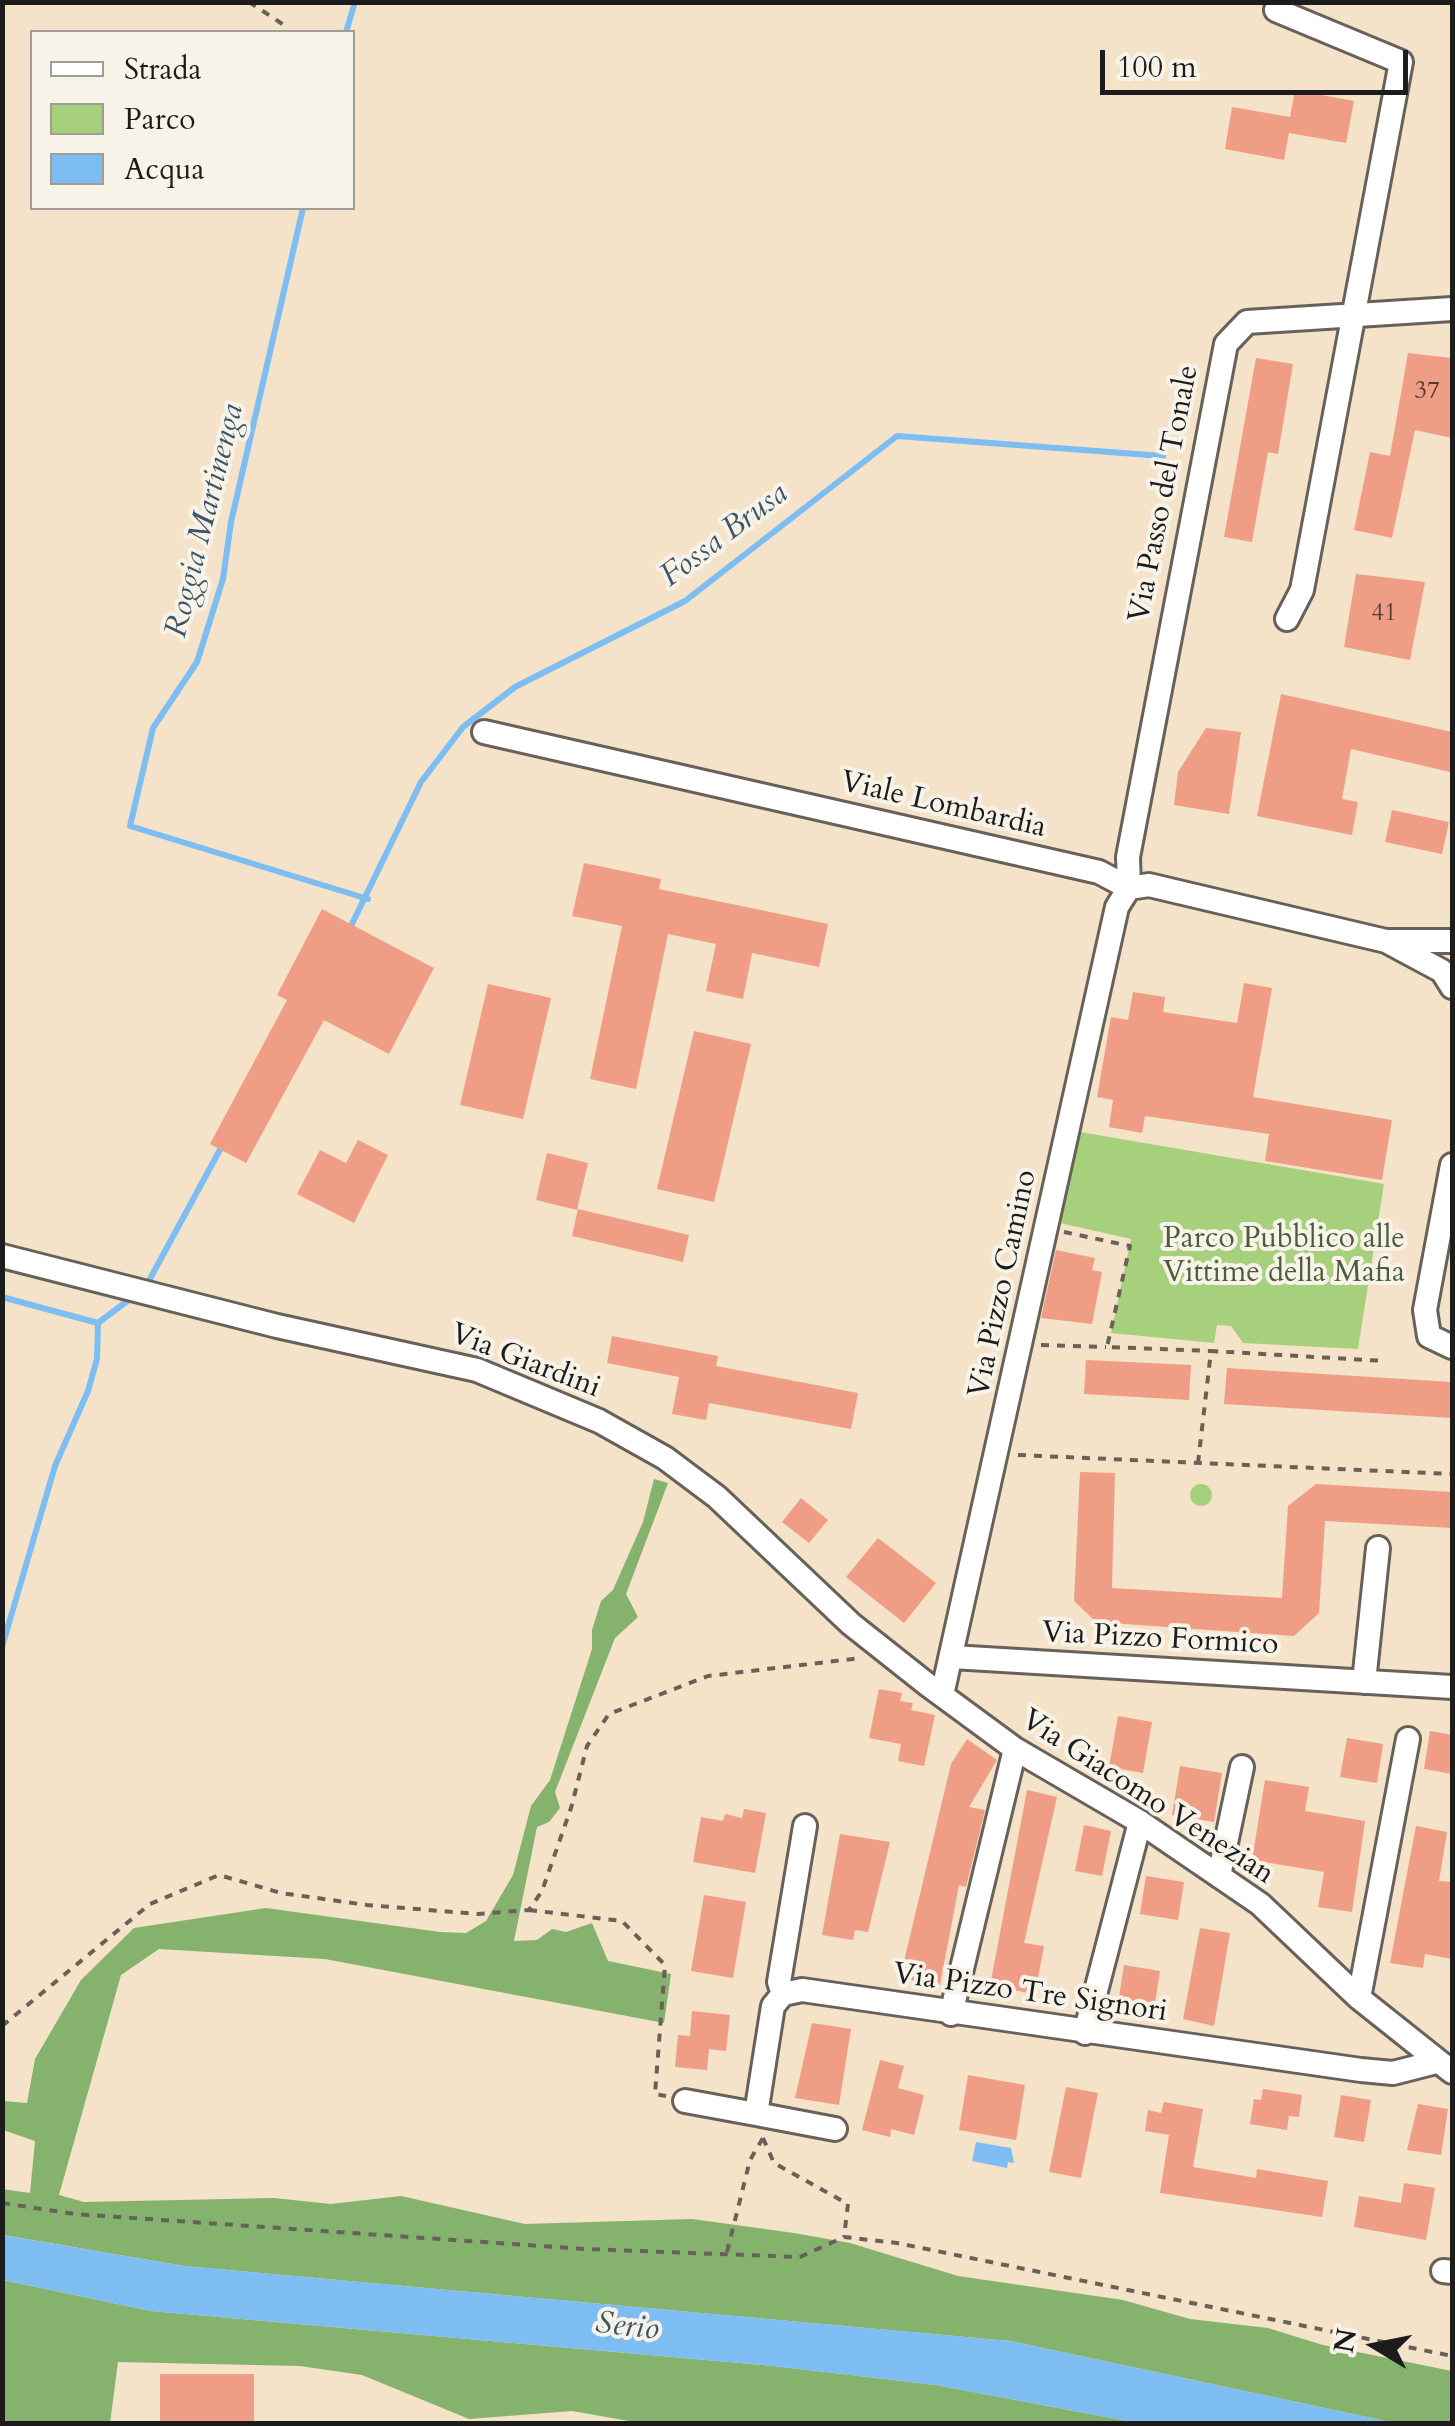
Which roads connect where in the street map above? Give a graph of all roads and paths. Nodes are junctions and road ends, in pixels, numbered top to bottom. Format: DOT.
graph roads {
  1 [pos="249,2"];
  2 [pos="1276,10"];
  3 [pos="288,28"];
  4 [pos="1452,309"];
  5 [pos="1354,314"];
  6 [pos="1286,619"];
  7 [pos="484,732"];
  8 [pos="1129,888"];
  9 [pos="1452,941"];
  10 [pos="1386,942"];
  11 [pos="1452,957"];
  12 [pos="1452,975"];
  13 [pos="1452,986"];
  14 [pos="1452,1166"];
  15 [pos="1047,1229"];
  16 [pos="2,1256"];
  17 [pos="1021,1344"];
  18 [pos="1107,1346"];
  19 [pos="1452,1347"];
  20 [pos="1211,1350"];
  21 [pos="1385,1360"];
  22 [pos="997,1454"];
  23 [pos="1198,1463"];
  24 [pos="1452,1474"];
  25 [pos="1378,1548"];
  26 [pos="890,1655"];
  27 [pos="952,1657"];
  28 [pos="1364,1682"];
  29 [pos="1452,1687"];
  30 [pos="942,1696"];
  31 [pos="1408,1738"];
  32 [pos="1015,1749"];
  33 [pos="1242,1767"];
  34 [pos="1140,1822"];
  35 [pos="805,1826"];
  36 [pos="1219,1876"];
  37 [pos="529,1910"];
  38 [pos="784,1994"];
  39 [pos="1359,1998"];
  40 [pos="951,2014"];
  41 [pos="2,2026"];
  42 [pos="1085,2034"];
  43 [pos="1444,2067"];
  44 [pos="684,2101"];
  45 [pos="756,2114"];
  46 [pos="835,2129"];
  47 [pos="762,2138"];
  48 [pos="2,2204"];
  49 [pos="844,2237"];
  50 [pos="727,2252"];
  51 [pos="1452,2356"];
  1 -- 3 [label="path"];
  2 -- 5 [label="street"];
  4 -- 5 [label="street, Via Passo del Tonale"];
  5 -- 6 [label="street"];
  5 -- 8 [label="street, Via Passo del Tonale"];
  7 -- 8 [label="street, Viale Lombardia"];
  8 -- 10 [label="street, Viale Lombardia"];
  8 -- 15 [label="street, Via Pizzo Camino"];
  9 -- 10 [label="street, Viale Lombardia"];
  10 -- 13 [label="street, Viale Lombardia"];
  11 -- 12 [label="street"];
  14 -- 19 [label="street"];
  15 -- 17 [label="street, Via Pizzo Camino"];
  15 -- 18 [label="path"];
  16 -- 26 [label="street, Via Giardini"];
  17 -- 18 [label="path"];
  17 -- 22 [label="street, Via Pizzo Camino"];
  18 -- 20 [label="path"];
  20 -- 21 [label="path"];
  20 -- 23 [label="path"];
  22 -- 23 [label="path"];
  22 -- 27 [label="street, Via Pizzo Camino"];
  23 -- 24 [label="path"];
  25 -- 28 [label="street"];
  26 -- 30 [label="street, Via Giardini"];
  26 -- 37 [label="path"];
  27 -- 28 [label="street, Via Pizzo Formico"];
  27 -- 30 [label="street, Via Pizzo Camino"];
  28 -- 29 [label="street, Via Pizzo Formico"];
  30 -- 32 [label="street, Via Giacomo Venezian"];
  31 -- 39 [label="street"];
  32 -- 34 [label="street, Via Giacomo Venezian"];
  32 -- 40 [label="street"];
  33 -- 36 [label="street"];
  34 -- 36 [label="street, Via Giacomo Venezian"];
  34 -- 42 [label="street"];
  35 -- 38 [label="street"];
  36 -- 39 [label="street, Via Giacomo Venezian"];
  37 -- 41 [label="path"];
  37 -- 44 [label="path"];
  38 -- 40 [label="street, Via Pizzo Tre Signori"];
  38 -- 45 [label="street"];
  39 -- 43 [label="street, Via Giacomo Venezian"];
  40 -- 42 [label="street, Via Pizzo Tre Signori"];
  42 -- 43 [label="street, Via Pizzo Tre Signori"];
  44 -- 45 [label="street"];
  45 -- 46 [label="street"];
  45 -- 47 [label="path"];
  47 -- 49 [label="path"];
  47 -- 50 [label="path"];
  48 -- 50 [label="path"];
  49 -- 50 [label="path"];
  49 -- 51 [label="path"];
}
